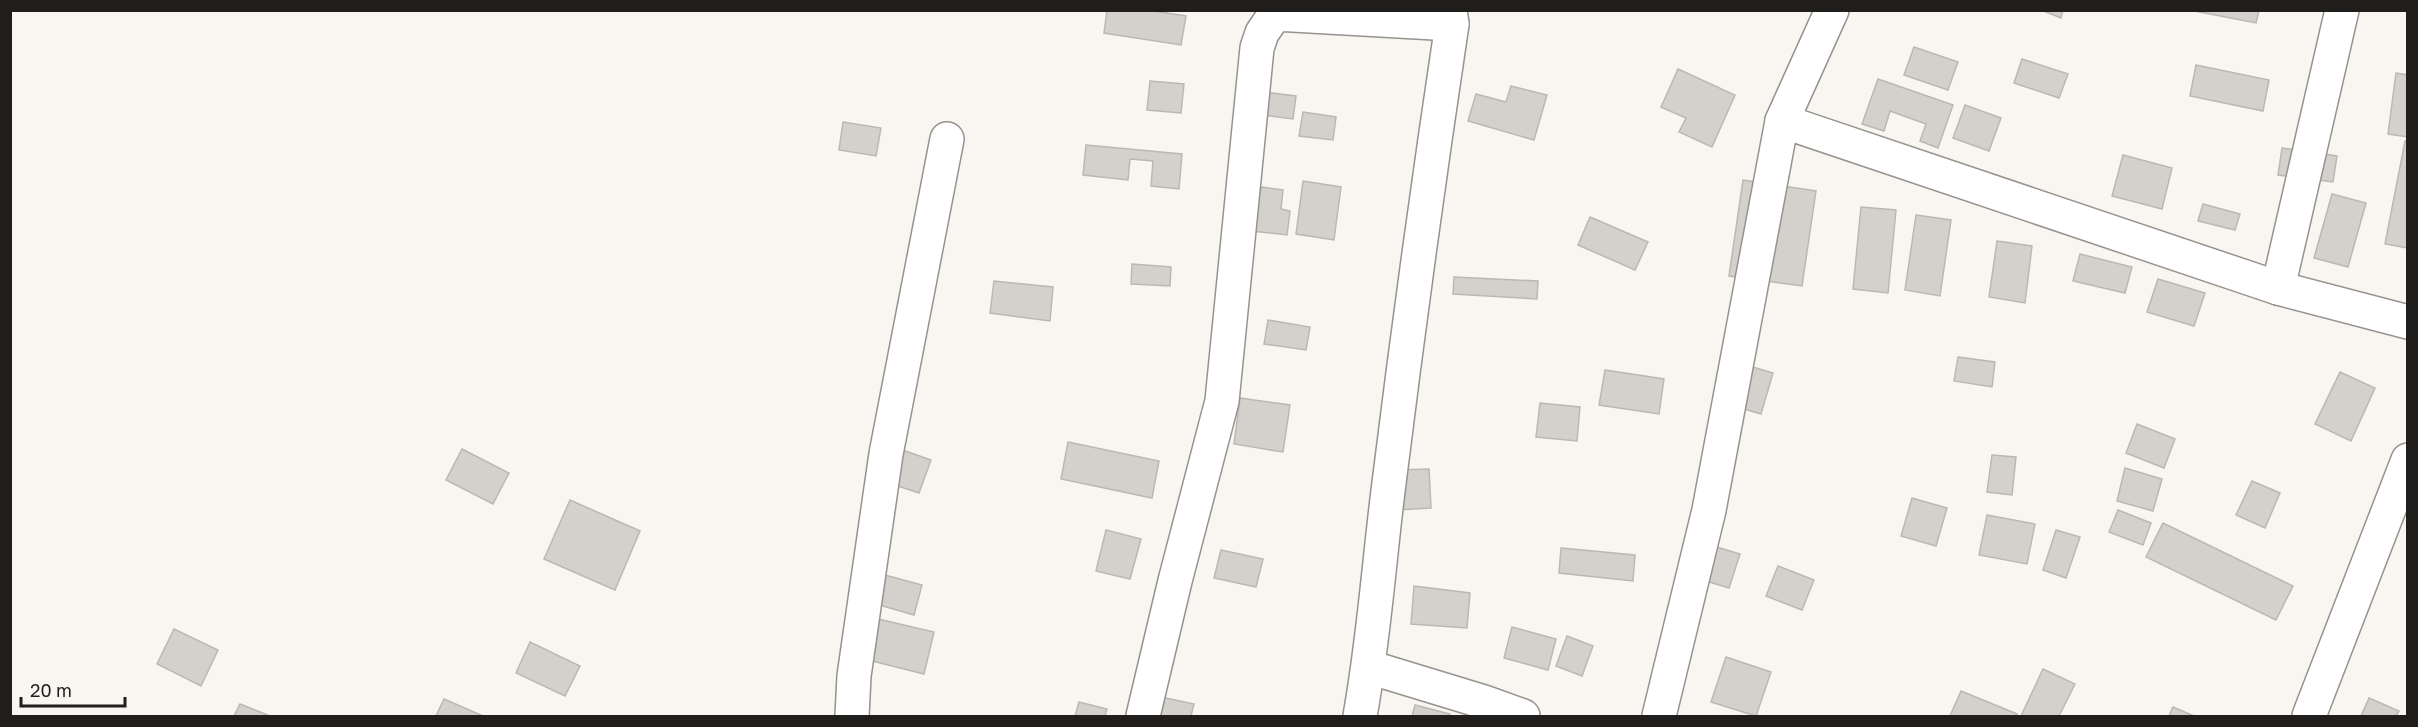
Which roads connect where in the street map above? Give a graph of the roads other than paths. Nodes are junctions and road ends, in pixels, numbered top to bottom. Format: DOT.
graph roads {
  1 [pos="1832,10"];
  2 [pos="2342,10"];
  3 [pos="1451,17"];
  4 [pos="1782,122"];
  5 [pos="947,139"];
  6 [pos="2278,288"];
  7 [pos="2408,322"];
  8 [pos="2408,460"];
  9 [pos="1369,666"];
  10 [pos="1482,709"];
  11 [pos="852,717"];
  12 [pos="1143,717"];
  13 [pos="1360,717"];
  14 [pos="1523,717"];
  15 [pos="1659,717"];
  16 [pos="2309,717"];
  1 -- 4 [label="street"];
  2 -- 6 [label="street"];
  3 -- 9 [label="street"];
  3 -- 12 [label="street"];
  4 -- 6 [label="street"];
  4 -- 15 [label="street"];
  5 -- 11 [label="street"];
  6 -- 7 [label="street"];
  8 -- 16 [label="street"];
  9 -- 10 [label="street"];
  9 -- 13 [label="street"];
  10 -- 14 [label="street"];
}
